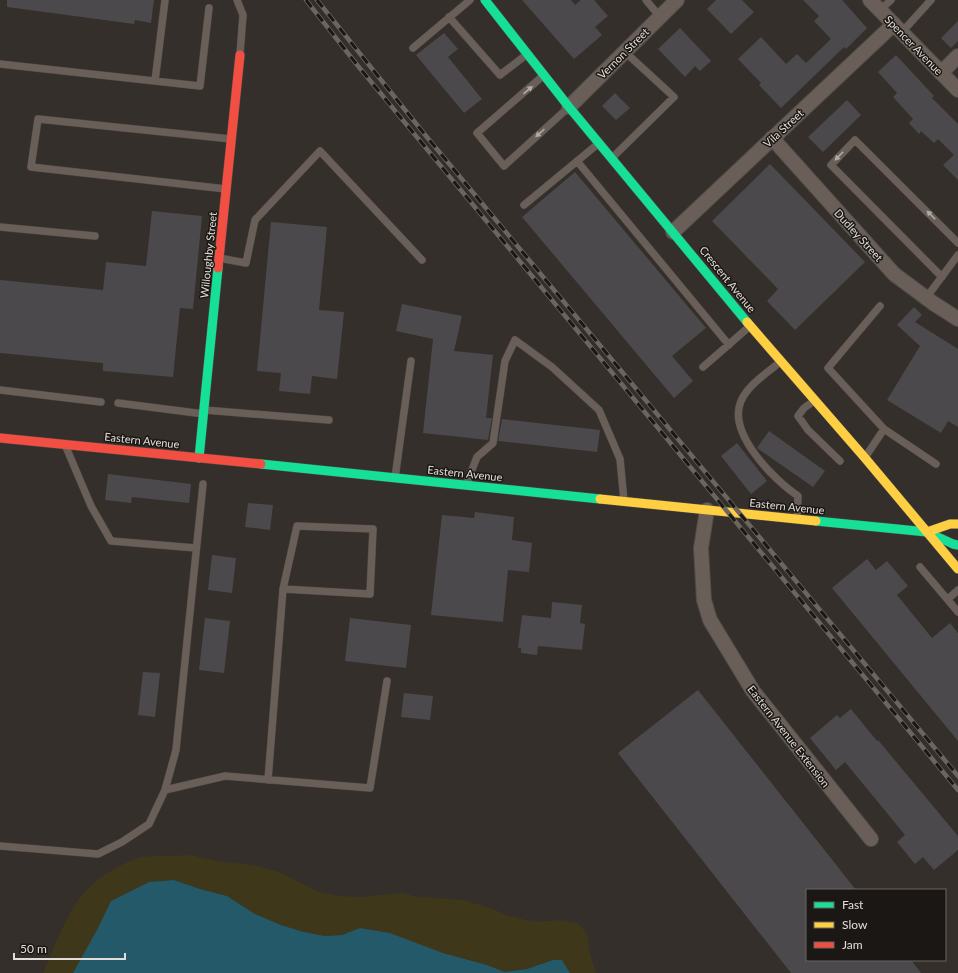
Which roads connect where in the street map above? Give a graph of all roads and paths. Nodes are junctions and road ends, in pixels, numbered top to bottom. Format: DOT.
graph roads {
  1 [pos="165,0"];
  2 [pos="237,0"];
  3 [pos="470,0"];
  4 [pos="485,0"];
  5 [pos="646,0"];
  6 [pos="677,0"];
  7 [pos="870,0"];
  8 [pos="890,0"];
  9 [pos="931,0"];
  10 [pos="208,8"];
  11 [pos="880,10"];
  12 [pos="660,16"];
  13 [pos="449,17"];
  14 [pos="898,28"];
  15 [pos="413,48"];
  16 [pos="624,52"];
  17 [pos="527,54"];
  18 [pos="240,55"];
  19 [pos="958,56"];
  20 [pos="0,64"];
  21 [pos="941,73"];
  22 [pos="544,75"];
  23 [pos="155,81"];
  24 [pos="958,90"];
  25 [pos="569,107"];
  26 [pos="772,138"];
  27 [pos="231,139"];
  28 [pos="599,143"];
  29 [pos="612,158"];
  30 [pos="577,161"];
  31 [pos="226,189"];
  32 [pos="524,205"];
  33 [pos="0,227"];
  34 [pos="673,232"];
  35 [pos="95,236"];
  36 [pos="958,243"];
  37 [pos="958,255"];
  38 [pos="219,258"];
  39 [pos="422,260"];
  40 [pos="942,277"];
  41 [pos="926,298"];
  42 [pos="880,306"];
  43 [pos="958,320"];
  44 [pos="751,326"];
  45 [pos="729,345"];
  46 [pos="410,361"];
  47 [pos="780,362"];
  48 [pos="704,367"];
  49 [pos="0,390"];
  50 [pos="814,401"];
  51 [pos="101,402"];
  52 [pos="118,403"];
  53 [pos="204,412"];
  54 [pos="329,420"];
  55 [pos="884,429"];
  56 [pos="0,438"];
  57 [pos="66,444"];
  58 [pos="199,458"];
  59 [pos="864,458"];
  60 [pos="840,461"];
  61 [pos="936,464"];
  62 [pos="395,478"];
  63 [pos="203,484"];
  64 [pos="466,485"];
  65 [pos="624,502"];
  66 [pos="707,510"];
  67 [pos="797,519"];
  68 [pos="958,524"];
  69 [pos="927,532"];
  70 [pos="958,545"];
  71 [pos="196,548"];
  72 [pos="920,567"];
  73 [pos="958,568"];
  74 [pos="283,589"];
  75 [pos="958,590"];
  76 [pos="948,599"];
  77 [pos="958,612"];
  78 [pos="387,681"];
  79 [pos="268,780"];
  80 [pos="165,790"];
  81 [pos="871,839"];
  82 [pos="0,846"];
  1 -- 23 [label="lane"];
  2 -- 18 [label="lane"];
  3 -- 13 [label="lane"];
  4 -- 17 [label="street, Crescent Avenue"];
  5 -- 12 [label="lane"];
  6 -- 12 [label="street, Vernon Street"];
  7 -- 11 [label="street, Spencer Avenue"];
  8 -- 11 [label="lane"];
  9 -- 14 [label="lane"];
  10 -- 23 [label="lane"];
  11 -- 14 [label="street, Spencer Avenue"];
  12 -- 16 [label="street, Vernon Street"];
  13 -- 15 [label="lane"];
  13 -- 17 [label="lane"];
  14 -- 21 [label="street, Spencer Avenue"];
  14 -- 26 [label="street, Vila Street"];
  16 -- 25 [label="street, Vernon Street"];
  16 -- 29 [label="lane"];
  17 -- 22 [label="street, Crescent Avenue"];
  18 -- 27 [label="street, Willoughby Street"];
  19 -- 21 [label="street"];
  20 -- 23 [label="lane"];
  21 -- 24 [label="street, Spencer Avenue"];
  22 -- 25 [label="street, Crescent Avenue"];
  25 -- 22 [label="lane, one-way"];
  25 -- 28 [label="street, Crescent Avenue"];
  26 -- 34 [label="street, Vila Street"];
  26 -- 41 [label="street, Dudley Street"];
  27 -- 31 [label="street, Willoughby Street"];
  27 -- 31 [label="lane"];
  28 -- 29 [label="street, Crescent Avenue"];
  28 -- 30 [label="lane"];
  29 -- 34 [label="street, Crescent Avenue"];
  30 -- 32 [label="lane"];
  30 -- 45 [label="lane"];
  31 -- 38 [label="street, Willoughby Street"];
  33 -- 35 [label="lane"];
  34 -- 44 [label="street, Crescent Avenue"];
  36 -- 40 [label="lane, one-way"];
  37 -- 40 [label="lane"];
  38 -- 39 [label="lane"];
  38 -- 53 [label="street, Willoughby Street"];
  40 -- 41 [label="lane"];
  41 -- 43 [label="street, Dudley Street"];
  42 -- 55 [label="lane"];
  44 -- 45 [label="lane"];
  44 -- 47 [label="street, Crescent Avenue"];
  45 -- 48 [label="lane"];
  46 -- 62 [label="lane"];
  47 -- 50 [label="street, Crescent Avenue"];
  47 -- 67 [label="lane"];
  49 -- 51 [label="lane"];
  50 -- 59 [label="street, Crescent Avenue"];
  50 -- 60 [label="lane"];
  52 -- 53 [label="lane"];
  53 -- 54 [label="lane"];
  53 -- 58 [label="street, Willoughby Street"];
  55 -- 59 [label="lane"];
  55 -- 61 [label="lane"];
  56 -- 57 [label="street, Eastern Avenue"];
  57 -- 58 [label="street, Eastern Avenue"];
  57 -- 71 [label="lane"];
  58 -- 62 [label="street, Eastern Avenue"];
  59 -- 69 [label="street, Crescent Avenue"];
  62 -- 64 [label="street, Eastern Avenue"];
  63 -- 71 [label="lane"];
  64 -- 65 [label="street, Eastern Avenue"];
  64 -- 65 [label="lane"];
  65 -- 66 [label="street, Eastern Avenue"];
  66 -- 67 [label="street, Eastern Avenue"];
  66 -- 81 [label="street, Eastern Avenue Extension"];
  67 -- 69 [label="street, Eastern Avenue"];
  68 -- 69 [label="street, Eastern Avenue"];
  69 -- 70 [label="street, Eastern Avenue"];
  69 -- 73 [label="street, Crescent Avenue"];
  71 -- 80 [label="lane"];
  72 -- 76 [label="lane"];
  74 -- 74 [label="lane"];
  74 -- 79 [label="lane"];
  75 -- 76 [label="lane"];
  76 -- 77 [label="lane"];
  78 -- 79 [label="lane"];
  79 -- 80 [label="lane"];
  80 -- 82 [label="lane"];
}
